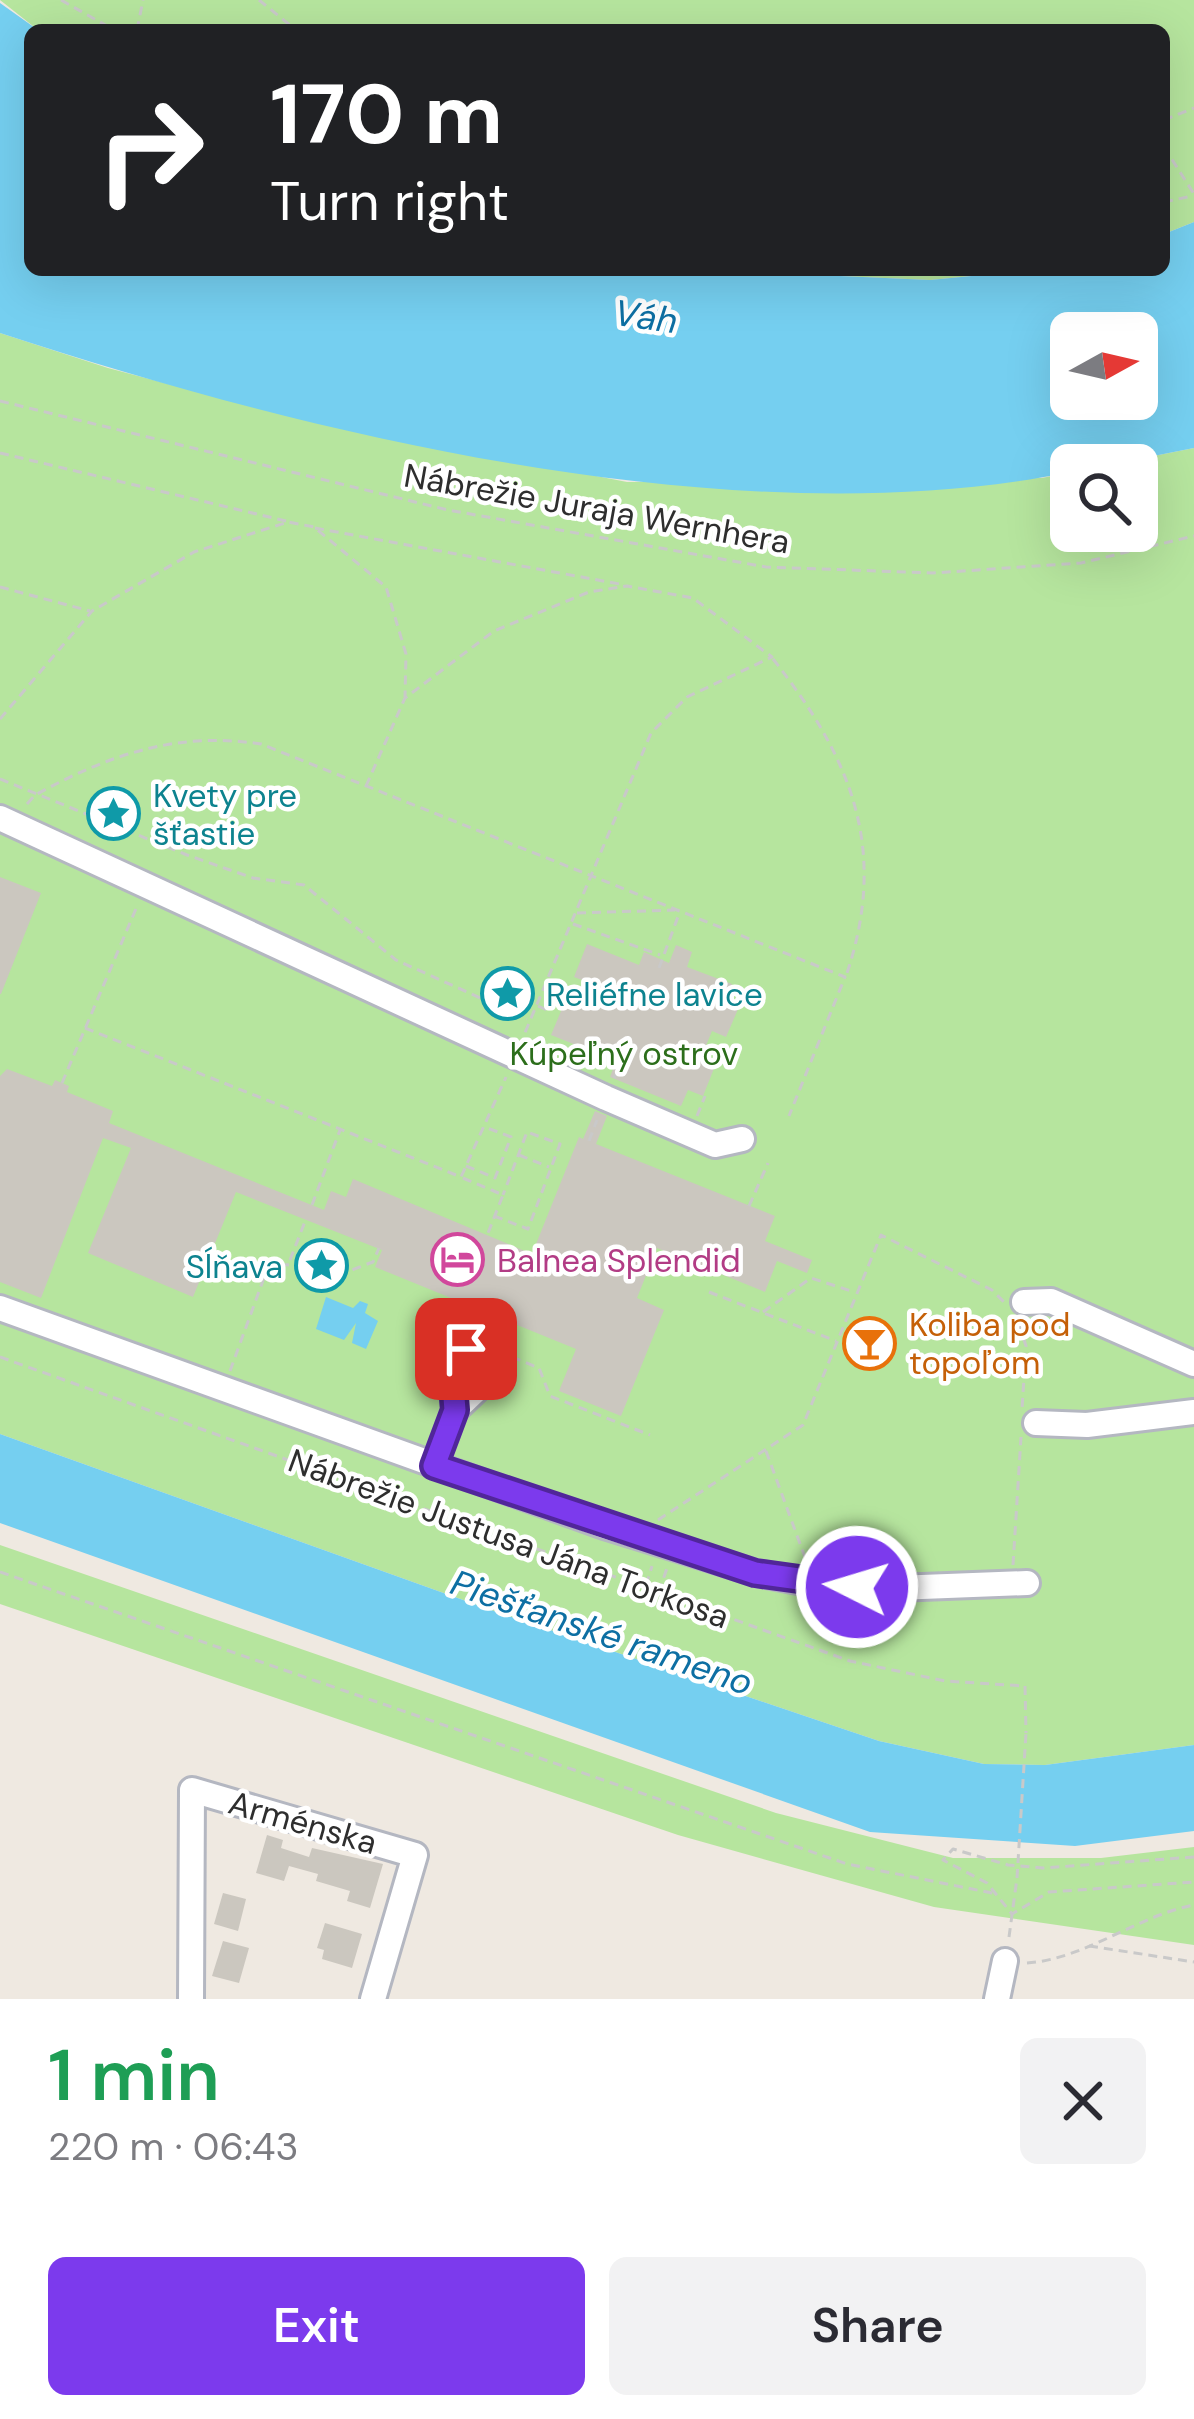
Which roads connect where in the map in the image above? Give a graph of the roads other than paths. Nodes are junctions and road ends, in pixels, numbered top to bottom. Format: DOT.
graph roads {
  1 [pos="6,820"];
  2 [pos="742,1138"];
  3 [pos="1024,1302"];
  4 [pos="0,1308"];
  5 [pos="1194,1364"];
  6 [pos="455,1410"];
  7 [pos="1194,1412"];
  8 [pos="1026,1425"];
  9 [pos="434,1466"];
  10 [pos="1020,1579"];
  11 [pos="1005,1961"];
  12 [pos="191,1999"];
  13 [pos="374,1999"];
  14 [pos="997,1999"];
  1 -- 2 [label="street"];
  3 -- 5 [label="street"];
  4 -- 9 [label="street"];
  6 -- 9 [label="street"];
  7 -- 8 [label="street"];
  9 -- 10 [label="street"];
  11 -- 14 [label="street"];
  12 -- 13 [label="street, Arménska"];
}
